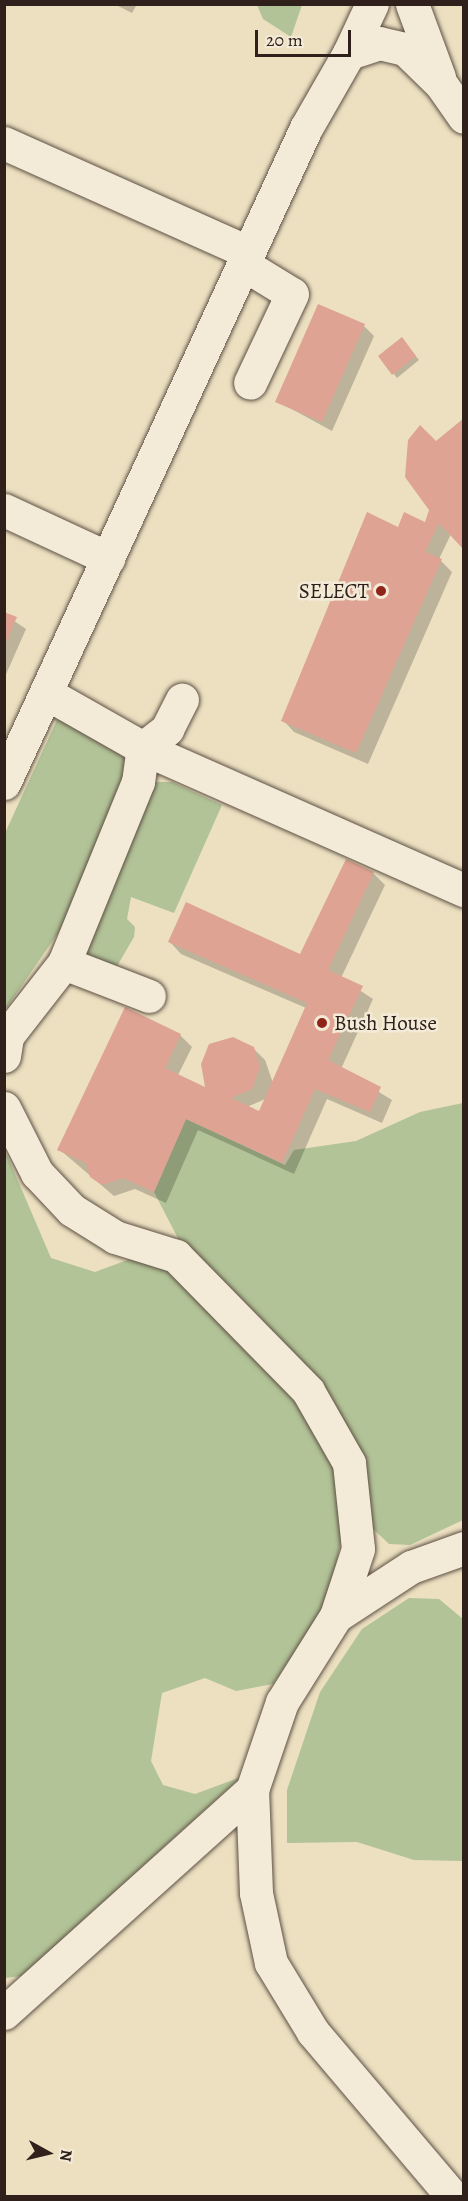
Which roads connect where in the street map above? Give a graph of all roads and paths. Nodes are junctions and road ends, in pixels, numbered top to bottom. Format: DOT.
graph roads {
  1 [pos="372,4"];
  2 [pos="412,4"];
  3 [pos="349,53"];
  4 [pos="441,84"];
  5 [pos="464,117"];
  6 [pos="4,143"];
  7 [pos="246,258"];
  8 [pos="250,383"];
  9 [pos="4,510"];
  10 [pos="108,558"];
  11 [pos="46,693"];
  12 [pos="182,700"];
  13 [pos="143,748"];
  14 [pos="4,783"];
  15 [pos="464,890"];
  16 [pos="64,963"];
  17 [pos="149,996"];
  18 [pos="4,1056"];
  19 [pos="4,1108"];
  20 [pos="464,1548"];
  21 [pos="336,1616"];
  22 [pos="252,1791"];
  23 [pos="4,2013"];
  24 [pos="452,2196"];
  1 -- 3 [label="street"];
  2 -- 4 [label="street"];
  3 -- 4 [label="street"];
  3 -- 7 [label="street"];
  4 -- 5 [label="street"];
  6 -- 7 [label="street"];
  7 -- 8 [label="street"];
  7 -- 10 [label="street"];
  9 -- 10 [label="street"];
  10 -- 11 [label="street"];
  11 -- 13 [label="street"];
  11 -- 14 [label="street"];
  12 -- 13 [label="street"];
  13 -- 15 [label="street"];
  13 -- 16 [label="street"];
  16 -- 17 [label="street"];
  16 -- 18 [label="street"];
  19 -- 21 [label="street"];
  20 -- 21 [label="street"];
  21 -- 22 [label="street"];
  22 -- 23 [label="street"];
  22 -- 24 [label="street"];
}
